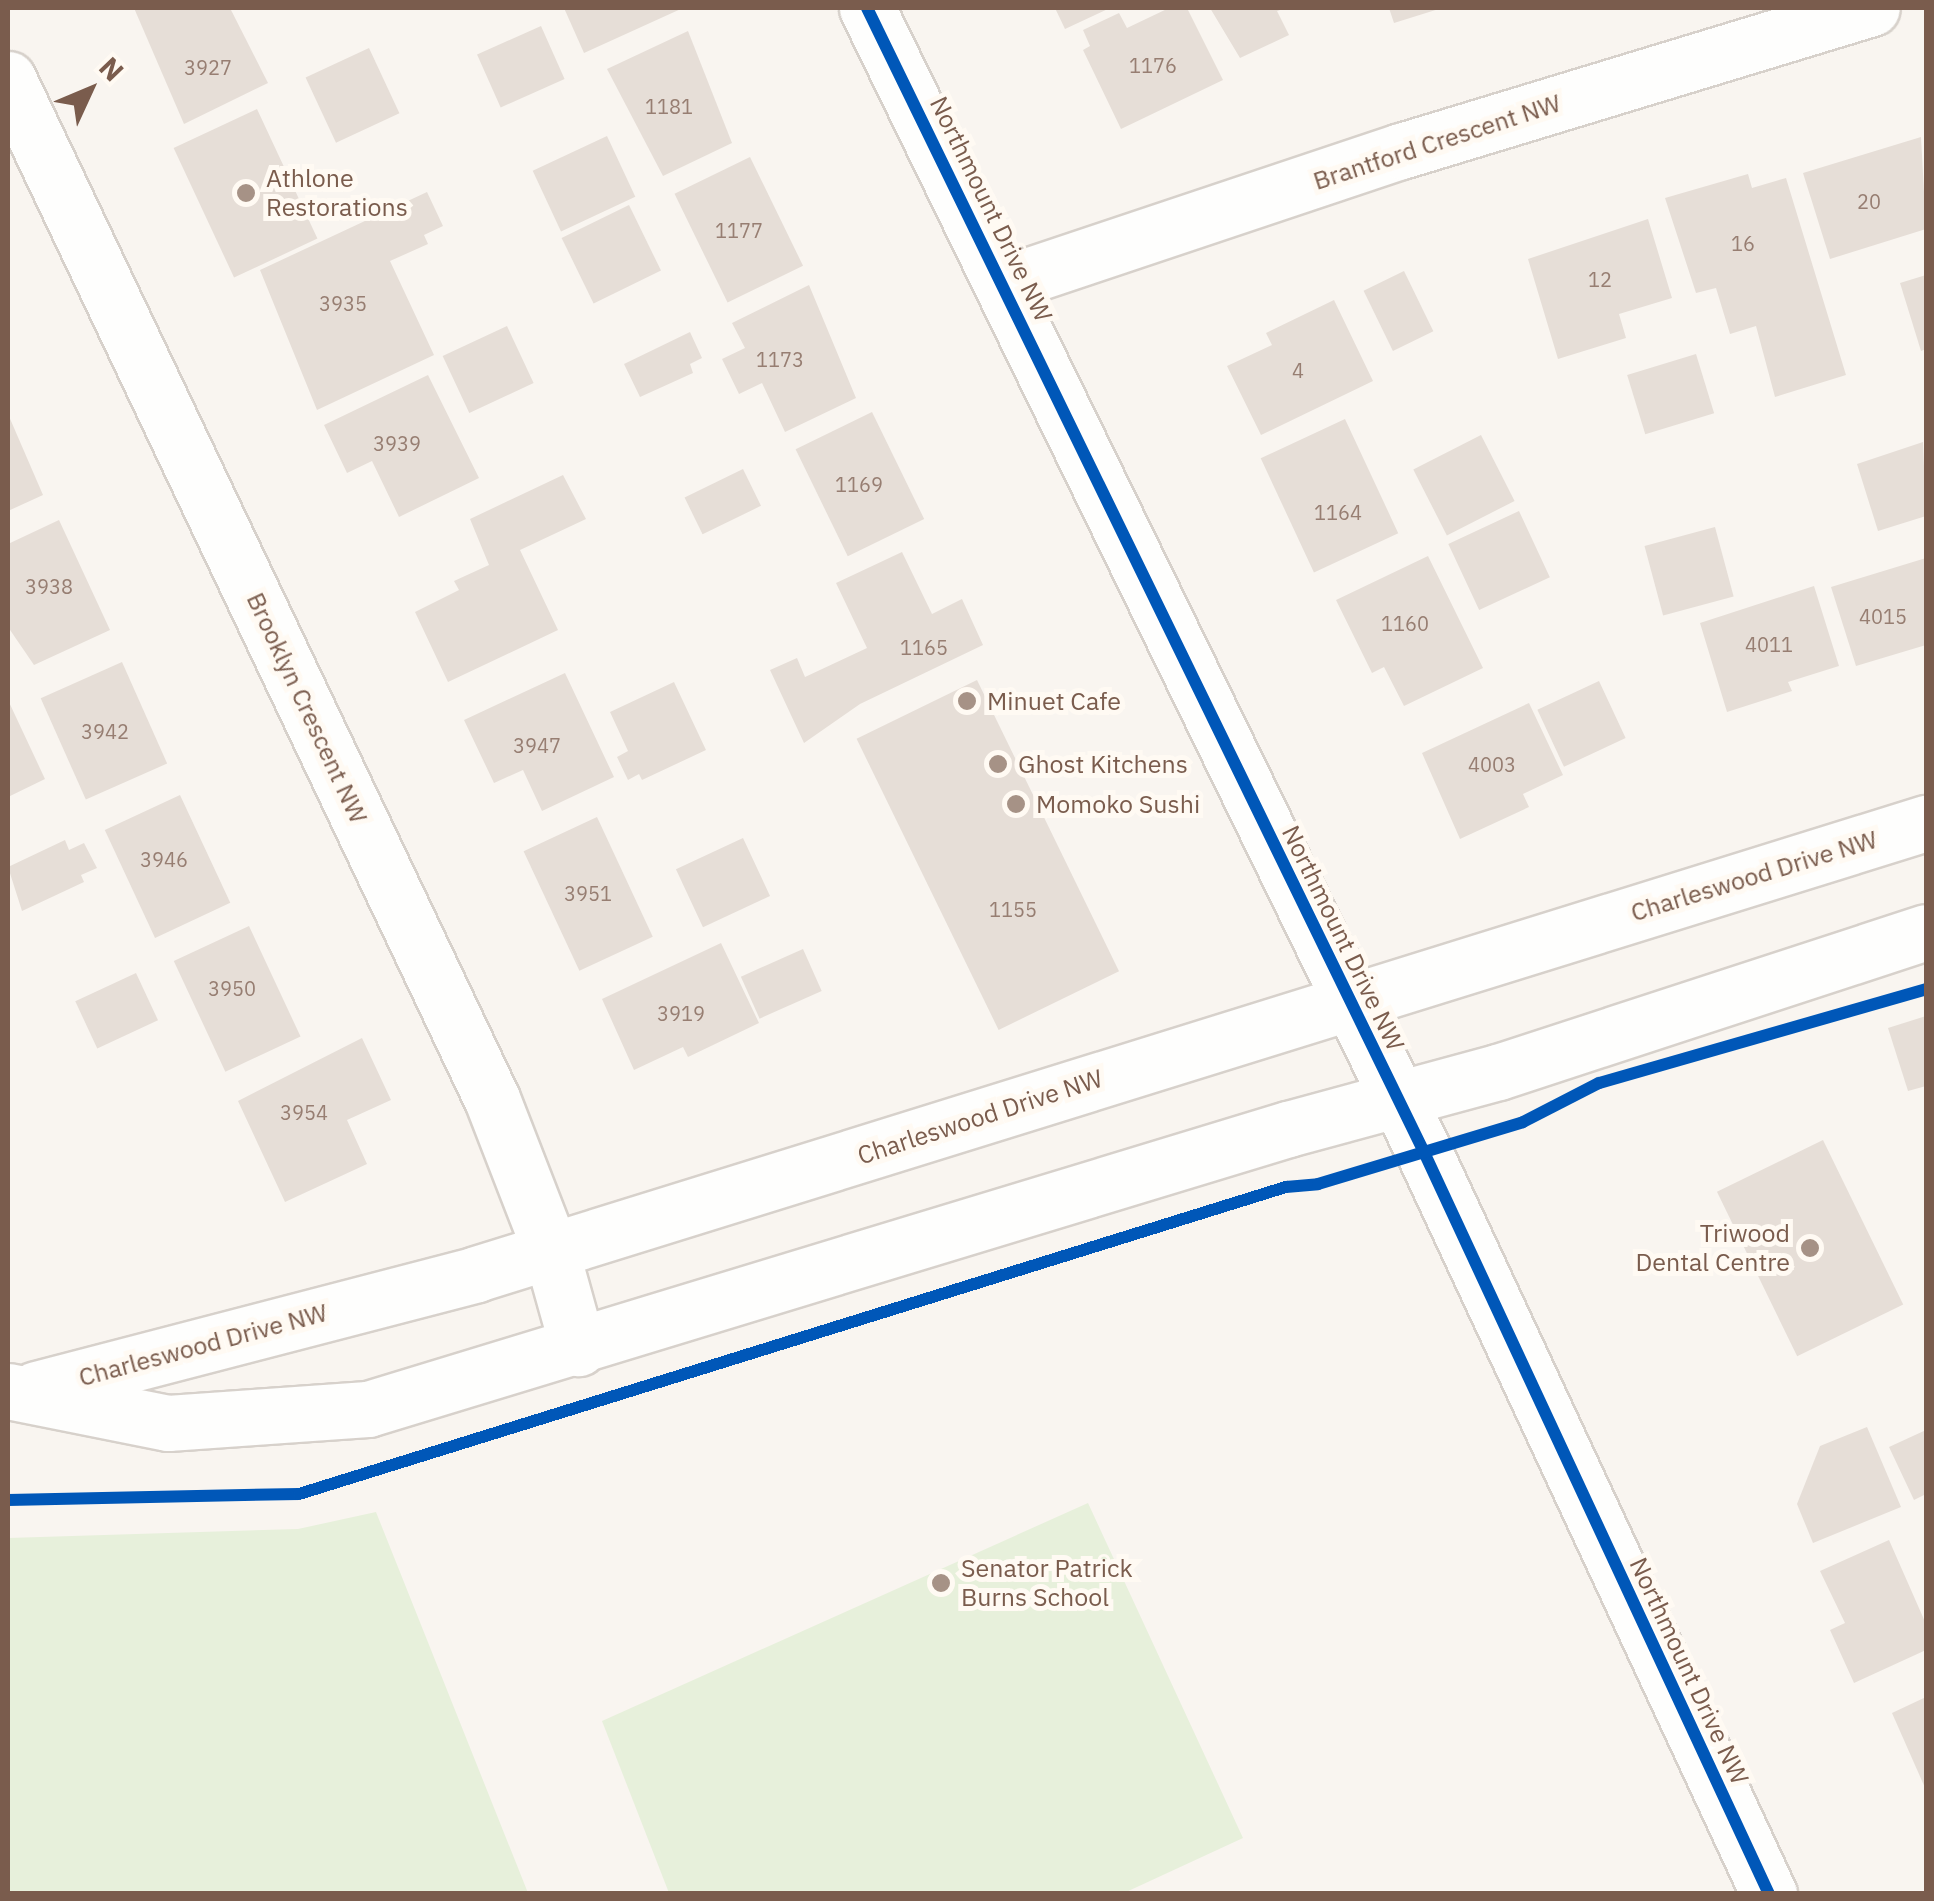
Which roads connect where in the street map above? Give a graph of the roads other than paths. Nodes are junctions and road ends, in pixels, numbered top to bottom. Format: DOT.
graph roads {
  1 [pos="867,8"];
  2 [pos="1872,8"];
  3 [pos="8,78"];
  4 [pos="1003,284"];
  5 [pos="1926,823"];
  6 [pos="1926,932"];
  7 [pos="1349,1003"];
  8 [pos="1396,1098"];
  9 [pos="550,1252"];
  10 [pos="578,1348"];
  11 [pos="18,1391"];
  12 [pos="1769,1894"];
  1 -- 4 [label="street, Northmount Drive NW"];
  2 -- 4 [label="street, Brantford Crescent NW"];
  3 -- 9 [label="street, Brooklyn Crescent NW"];
  4 -- 7 [label="street, Northmount Drive NW"];
  5 -- 7 [label="street, Charleswood Drive NW"];
  6 -- 8 [label="street, Charleswood Drive NW"];
  7 -- 8 [label="street, Northmount Drive NW"];
  7 -- 9 [label="street, Charleswood Drive NW"];
  8 -- 10 [label="street, Charleswood Drive NW"];
  8 -- 12 [label="street, Northmount Drive NW"];
  9 -- 10 [label="street, Brooklyn Crescent NW"];
  9 -- 11 [label="street, Charleswood Drive NW"];
  10 -- 11 [label="street, Charleswood Drive NW"];
}
